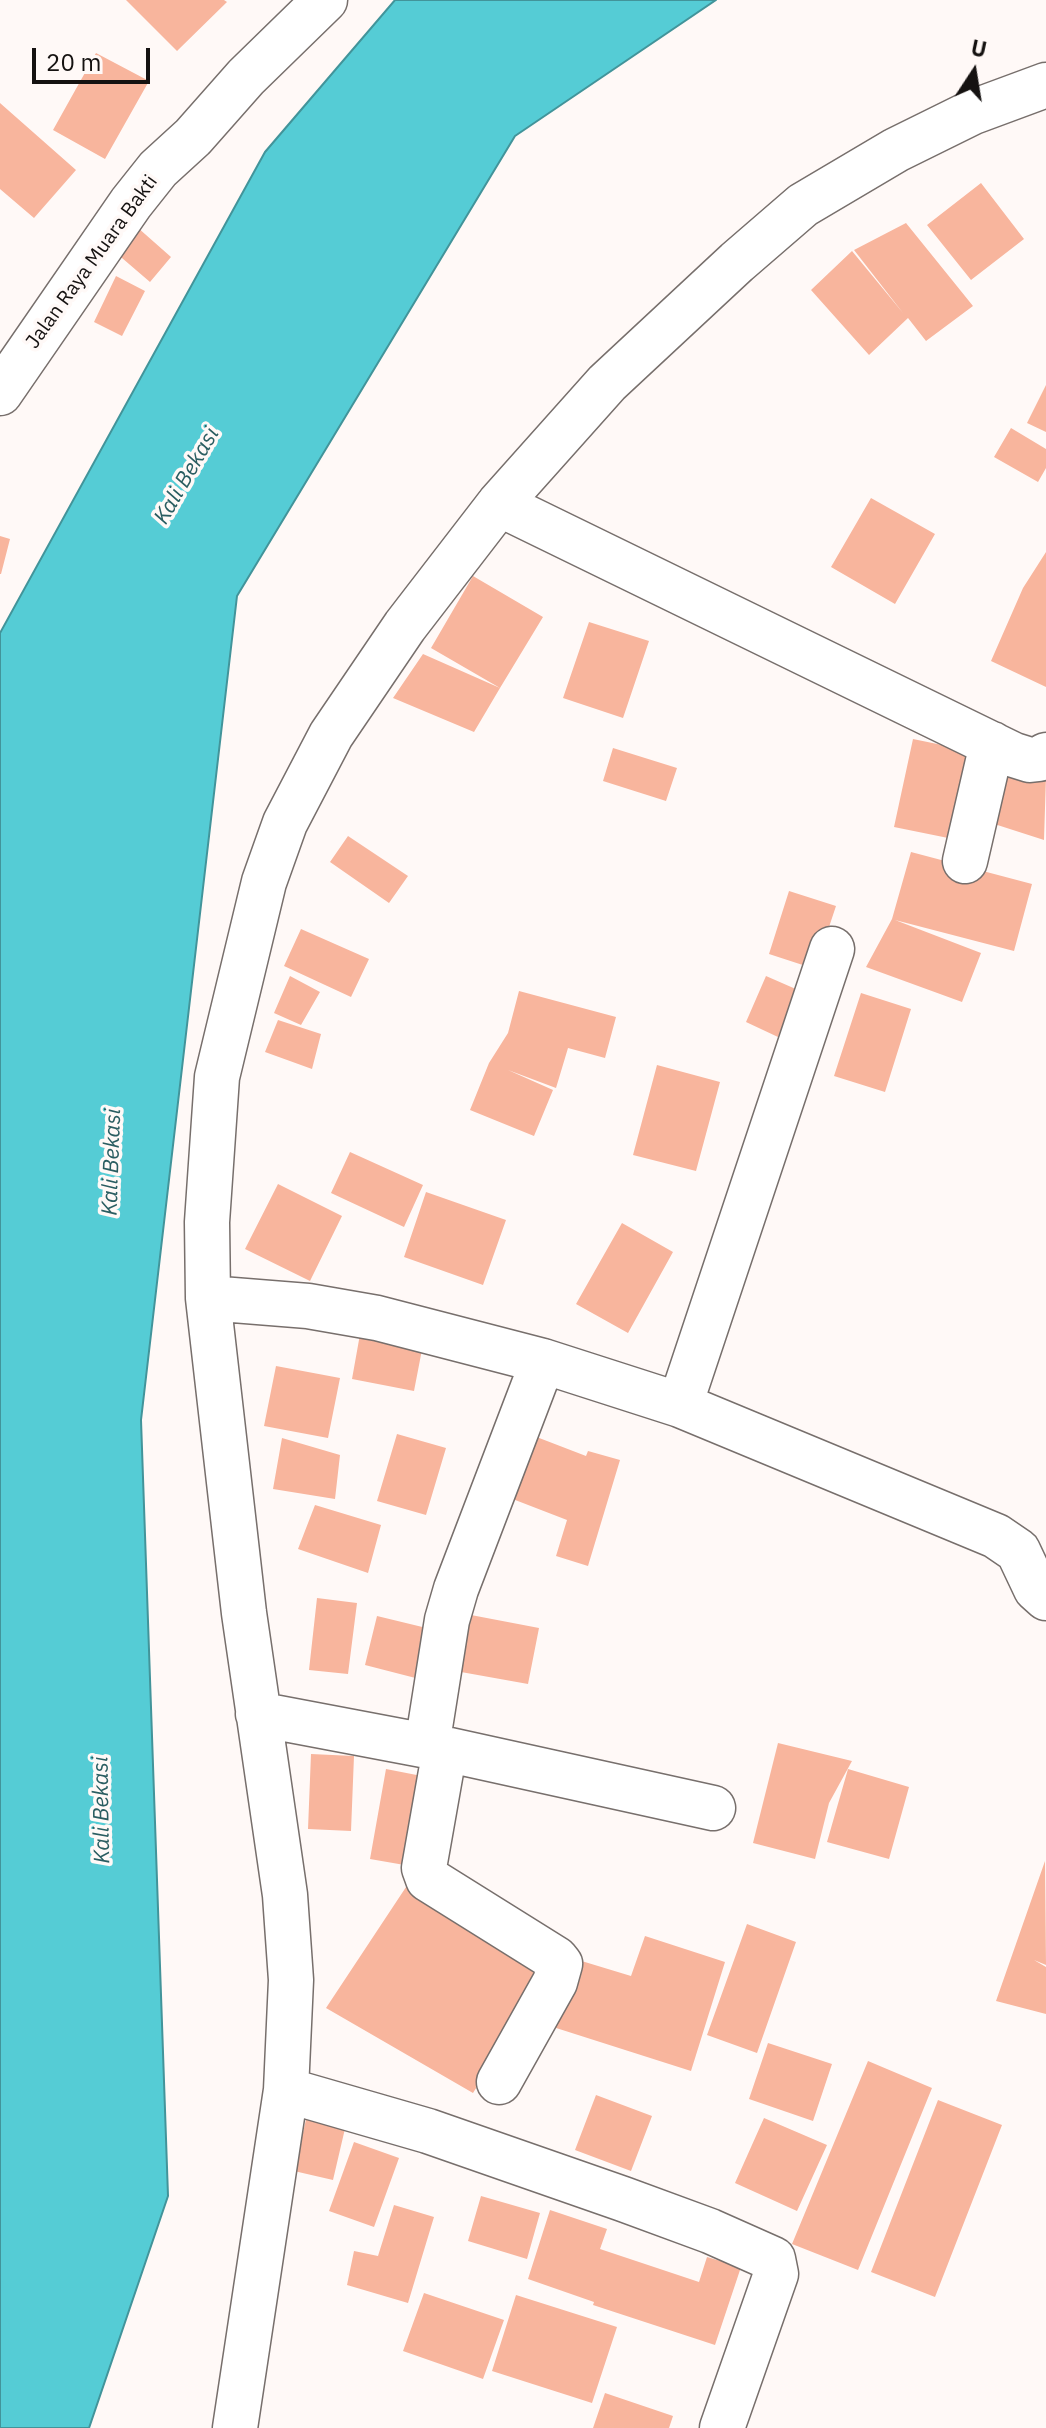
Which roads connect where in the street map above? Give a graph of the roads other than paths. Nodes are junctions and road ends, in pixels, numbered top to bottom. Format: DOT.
graph roads {
  1 [pos="325,0"];
  2 [pos="1046,85"];
  3 [pos="0,393"];
  4 [pos="499,504"];
  5 [pos="992,744"];
  6 [pos="1046,755"];
  7 [pos="965,861"];
  8 [pos="832,949"];
  9 [pos="208,1298"];
  10 [pos="543,1361"];
  11 [pos="680,1405"];
  12 [pos="1046,1598"];
  13 [pos="258,1714"];
  14 [pos="436,1747"];
  15 [pos="713,1808"];
  16 [pos="499,2082"];
  17 [pos="286,2090"];
  18 [pos="235,2428"];
  19 [pos="722,2428"];
  1 -- 3 [label="street, Jalan Raya Muara Bakti"];
  2 -- 4 [label="street"];
  4 -- 5 [label="street"];
  4 -- 9 [label="street"];
  5 -- 6 [label="street"];
  5 -- 7 [label="street"];
  8 -- 11 [label="street"];
  9 -- 10 [label="street"];
  9 -- 13 [label="street"];
  10 -- 11 [label="street"];
  10 -- 14 [label="street"];
  11 -- 12 [label="street"];
  13 -- 14 [label="street"];
  13 -- 17 [label="street"];
  14 -- 15 [label="street"];
  14 -- 16 [label="street"];
  17 -- 18 [label="street"];
  17 -- 19 [label="street"];
}
